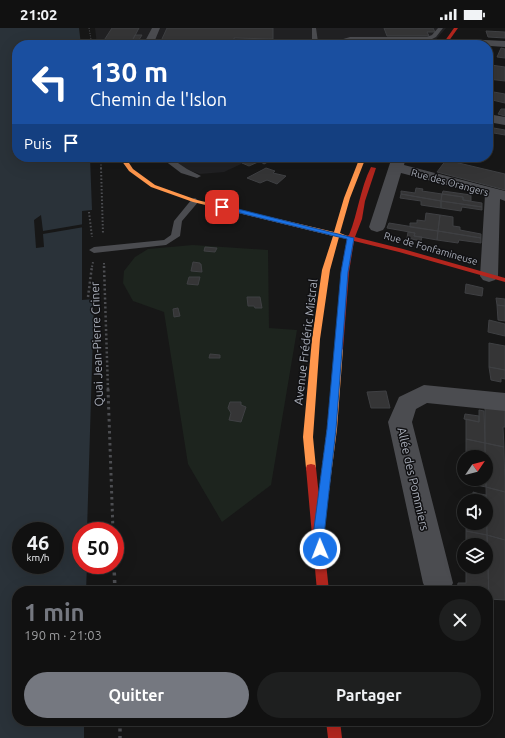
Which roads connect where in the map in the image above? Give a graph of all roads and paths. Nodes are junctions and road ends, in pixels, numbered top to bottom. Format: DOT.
graph roads {
  1 [pos="89,28"];
  2 [pos="156,28"];
  3 [pos="314,28"];
  4 [pos="441,28"];
  5 [pos="456,28"];
  6 [pos="471,33"];
  7 [pos="357,34"];
  8 [pos="350,39"];
  9 [pos="91,40"];
  10 [pos="150,40"];
  11 [pos="315,40"];
  12 [pos="346,40"];
  13 [pos="448,40"];
  14 [pos="467,40"];
  15 [pos="493,44"];
  16 [pos="505,44"];
  17 [pos="493,119"];
  18 [pos="505,121"];
  19 [pos="102,162"];
  20 [pos="124,162"];
  21 [pos="171,162"];
  22 [pos="361,162"];
  23 [pos="375,162"];
  24 [pos="397,162"];
  25 [pos="197,176"];
  26 [pos="499,195"];
  27 [pos="195,201"];
  28 [pos="89,212"];
  29 [pos="378,227"];
  30 [pos="336,234"];
  31 [pos="351,238"];
  32 [pos="99,249"];
  33 [pos="489,276"];
  34 [pos="505,280"];
  35 [pos="88,297"];
  36 [pos="505,402"];
  37 [pos="113,522"];
  38 [pos="319,536"];
  39 [pos="114,574"];
  40 [pos="438,583"];
  41 [pos="115,586"];
  42 [pos="323,586"];
  43 [pos="120,726"];
  44 [pos="334,726"];
  45 [pos="120,738"];
  46 [pos="335,738"];
  1 -- 9 [label="path"];
  2 -- 10 [label="street"];
  3 -- 11 [label="lane"];
  4 -- 8 [label="lane"];
  5 -- 13 [label="main road"];
  6 -- 14 [label="street"];
  7 -- 8 [label="lane"];
  8 -- 12 [label="lane"];
  15 -- 16 [label="street"];
  17 -- 18 [label="street"];
  19 -- 32 [label="path, Quai Jean-Pierre Criner"];
  20 -- 27 [label="main road, Rue de Fonfamineuse"];
  21 -- 25 [label="lane"];
  22 -- 30 [label="main road, Avenue Frédéric Mistral"];
  23 -- 31 [label="main road, Avenue Frédéric Mistral"];
  24 -- 26 [label="street, Rue des Orangers"];
  24 -- 29 [label="street"];
  26 -- 33 [label="street"];
  27 -- 30 [label="main road, Rue de Fonfamineuse"];
  27 -- 32 [label="lane"];
  28 -- 32 [label="path"];
  30 -- 31 [label="main road, Rue de Fonfamineuse"];
  30 -- 38 [label="main road, Avenue Frédéric Mistral"];
  31 -- 33 [label="main road, Rue de Fonfamineuse"];
  31 -- 38 [label="main road, Avenue Frédéric Mistral"];
  32 -- 35 [label="path"];
  32 -- 37 [label="path, Quai Jean-Pierre Criner"];
  33 -- 34 [label="main road, Rue de Fonfamineuse"];
  36 -- 40 [label="street, Allée des Pommiers"];
  38 -- 42 [label="main road, Avenue Frédéric Mistral"];
  39 -- 41 [label="path"];
  43 -- 45 [label="path"];
  44 -- 46 [label="main road"];
}
